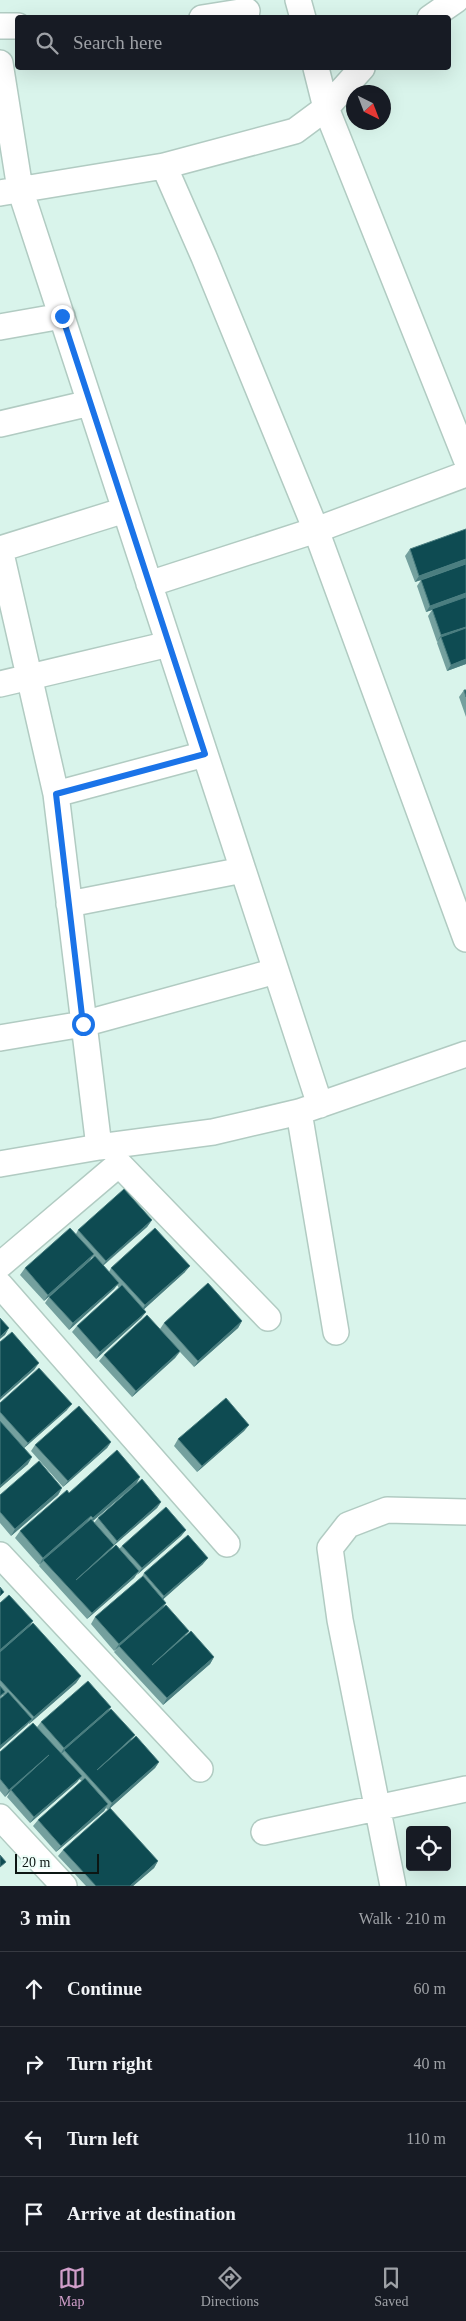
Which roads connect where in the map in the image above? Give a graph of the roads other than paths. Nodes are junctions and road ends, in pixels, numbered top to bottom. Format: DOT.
graph roads {
  1 [pos="298,0"];
  2 [pos="456,0"];
  3 [pos="247,11"];
  4 [pos="221,15"];
  5 [pos="302,15"];
  6 [pos="434,15"];
  7 [pos="0,26"];
  8 [pos="15,26"];
  9 [pos="0,63"];
  10 [pos="316,70"];
  11 [pos="360,70"];
  12 [pos="326,108"];
  13 [pos="164,166"];
  14 [pos="10,191"];
  15 [pos="62,316"];
  16 [pos="0,327"];
  17 [pos="90,403"];
  18 [pos="0,424"];
  19 [pos="466,459"];
  20 [pos="466,474"];
  21 [pos="125,510"];
  22 [pos="316,530"];
  23 [pos="0,549"];
  24 [pos="149,584"];
  25 [pos="169,644"];
  26 [pos="30,678"];
  27 [pos="0,684"];
  28 [pos="205,754"];
  29 [pos="56,794"];
  30 [pos="243,870"];
  31 [pos="69,904"];
  32 [pos="466,939"];
  33 [pos="276,972"];
  34 [pos="83,1024"];
  35 [pos="0,1038"];
  36 [pos="466,1054"];
  37 [pos="310,1108"];
  38 [pos="98,1147"];
  39 [pos="0,1164"];
  40 [pos="0,1265"];
  41 [pos="0,1285"];
  42 [pos="268,1318"];
  43 [pos="336,1332"];
  44 [pos="466,1512"];
  45 [pos="227,1544"];
  46 [pos="0,1555"];
  47 [pos="200,1769"];
  48 [pos="466,1789"];
  49 [pos="377,1810"];
  50 [pos="0,1817"];
  51 [pos="264,1832"];
  52 [pos="64,1886"];
  53 [pos="393,1886"];
  1 -- 5 [label="street"];
  2 -- 6 [label="street"];
  3 -- 4 [label="street"];
  7 -- 8 [label="street"];
  9 -- 14 [label="street"];
  10 -- 12 [label="street"];
  11 -- 12 [label="street"];
  12 -- 13 [label="street"];
  12 -- 19 [label="street"];
  13 -- 14 [label="street"];
  13 -- 22 [label="street"];
  14 -- 15 [label="street"];
  15 -- 16 [label="street"];
  15 -- 17 [label="street"];
  17 -- 18 [label="street"];
  17 -- 21 [label="street"];
  20 -- 22 [label="street"];
  21 -- 23 [label="street"];
  21 -- 24 [label="street"];
  22 -- 24 [label="street"];
  22 -- 32 [label="street"];
  23 -- 26 [label="street"];
  24 -- 25 [label="street"];
  25 -- 26 [label="street"];
  25 -- 28 [label="street"];
  26 -- 27 [label="street"];
  26 -- 29 [label="street"];
  28 -- 29 [label="street"];
  28 -- 30 [label="street"];
  29 -- 31 [label="street"];
  30 -- 31 [label="street"];
  30 -- 33 [label="street"];
  31 -- 34 [label="street"];
  33 -- 34 [label="street"];
  33 -- 37 [label="street"];
  34 -- 35 [label="street"];
  34 -- 38 [label="street"];
  36 -- 37 [label="street"];
  37 -- 38 [label="street"];
  37 -- 43 [label="street"];
  38 -- 39 [label="street"];
  40 -- 42 [label="street"];
  41 -- 45 [label="street"];
  44 -- 49 [label="street"];
  46 -- 47 [label="street"];
  48 -- 49 [label="street"];
  49 -- 51 [label="street"];
  49 -- 53 [label="street"];
  50 -- 52 [label="street"];
}
